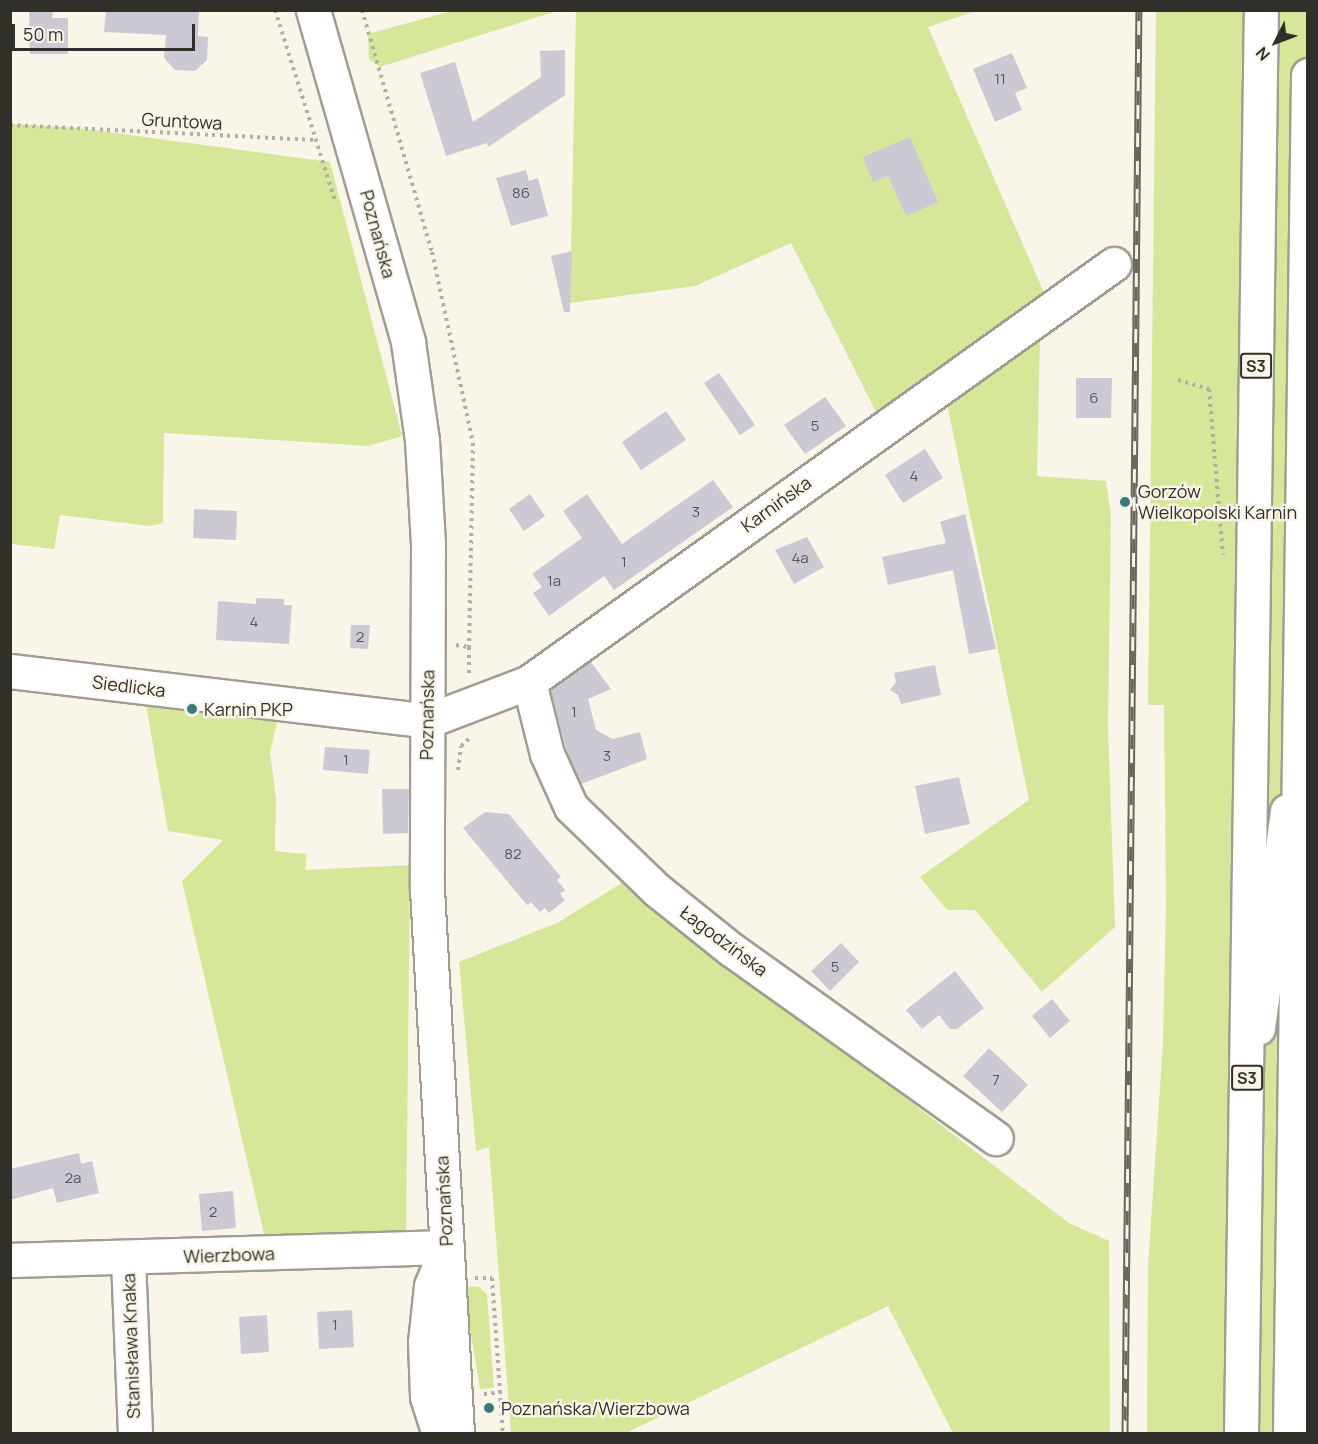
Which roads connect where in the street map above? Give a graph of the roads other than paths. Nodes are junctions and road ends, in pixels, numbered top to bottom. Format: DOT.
graph roads {
  1 [pos="313,10"];
  2 [pos="1261,10"];
  3 [pos="1308,75"];
  4 [pos="1113,264"];
  5 [pos="10,670"];
  6 [pos="528,682"];
  7 [pos="426,721"];
  8 [pos="1299,721"];
  9 [pos="1250,722"];
  10 [pos="1273,918"];
  11 [pos="1293,1112"];
  12 [pos="1246,1113"];
  13 [pos="996,1138"];
  14 [pos="128,1258"];
  15 [pos="10,1260"];
  16 [pos="448,1263"];
  17 [pos="135,1434"];
  18 [pos="439,1434"];
  19 [pos="457,1434"];
  20 [pos="1242,1434"];
  21 [pos="1290,1434"];
  1 -- 7 [label="main road, Poznańska"];
  2 -- 9 [label="main road, S3"];
  3 -- 8 [label="main road"];
  4 -- 6 [label="main road, Karnińska"];
  5 -- 7 [label="main road, Siedlicka"];
  6 -- 7 [label="main road, Karnińska"];
  6 -- 13 [label="main road, Łagodzińska"];
  7 -- 16 [label="main road, Poznańska"];
  8 -- 10 [label="main road"];
  8 -- 11 [label="main road"];
  9 -- 10 [label="main road"];
  9 -- 12 [label="main road, S3"];
  10 -- 11 [label="main road"];
  10 -- 12 [label="main road"];
  11 -- 21 [label="main road"];
  12 -- 20 [label="main road, S3"];
  14 -- 15 [label="main road, Wierzbowa"];
  14 -- 16 [label="main road, Wierzbowa"];
  14 -- 17 [label="main road, Stanisława Knaka"];
  16 -- 18 [label="main road"];
  16 -- 19 [label="main road, Poznańska"];
}
